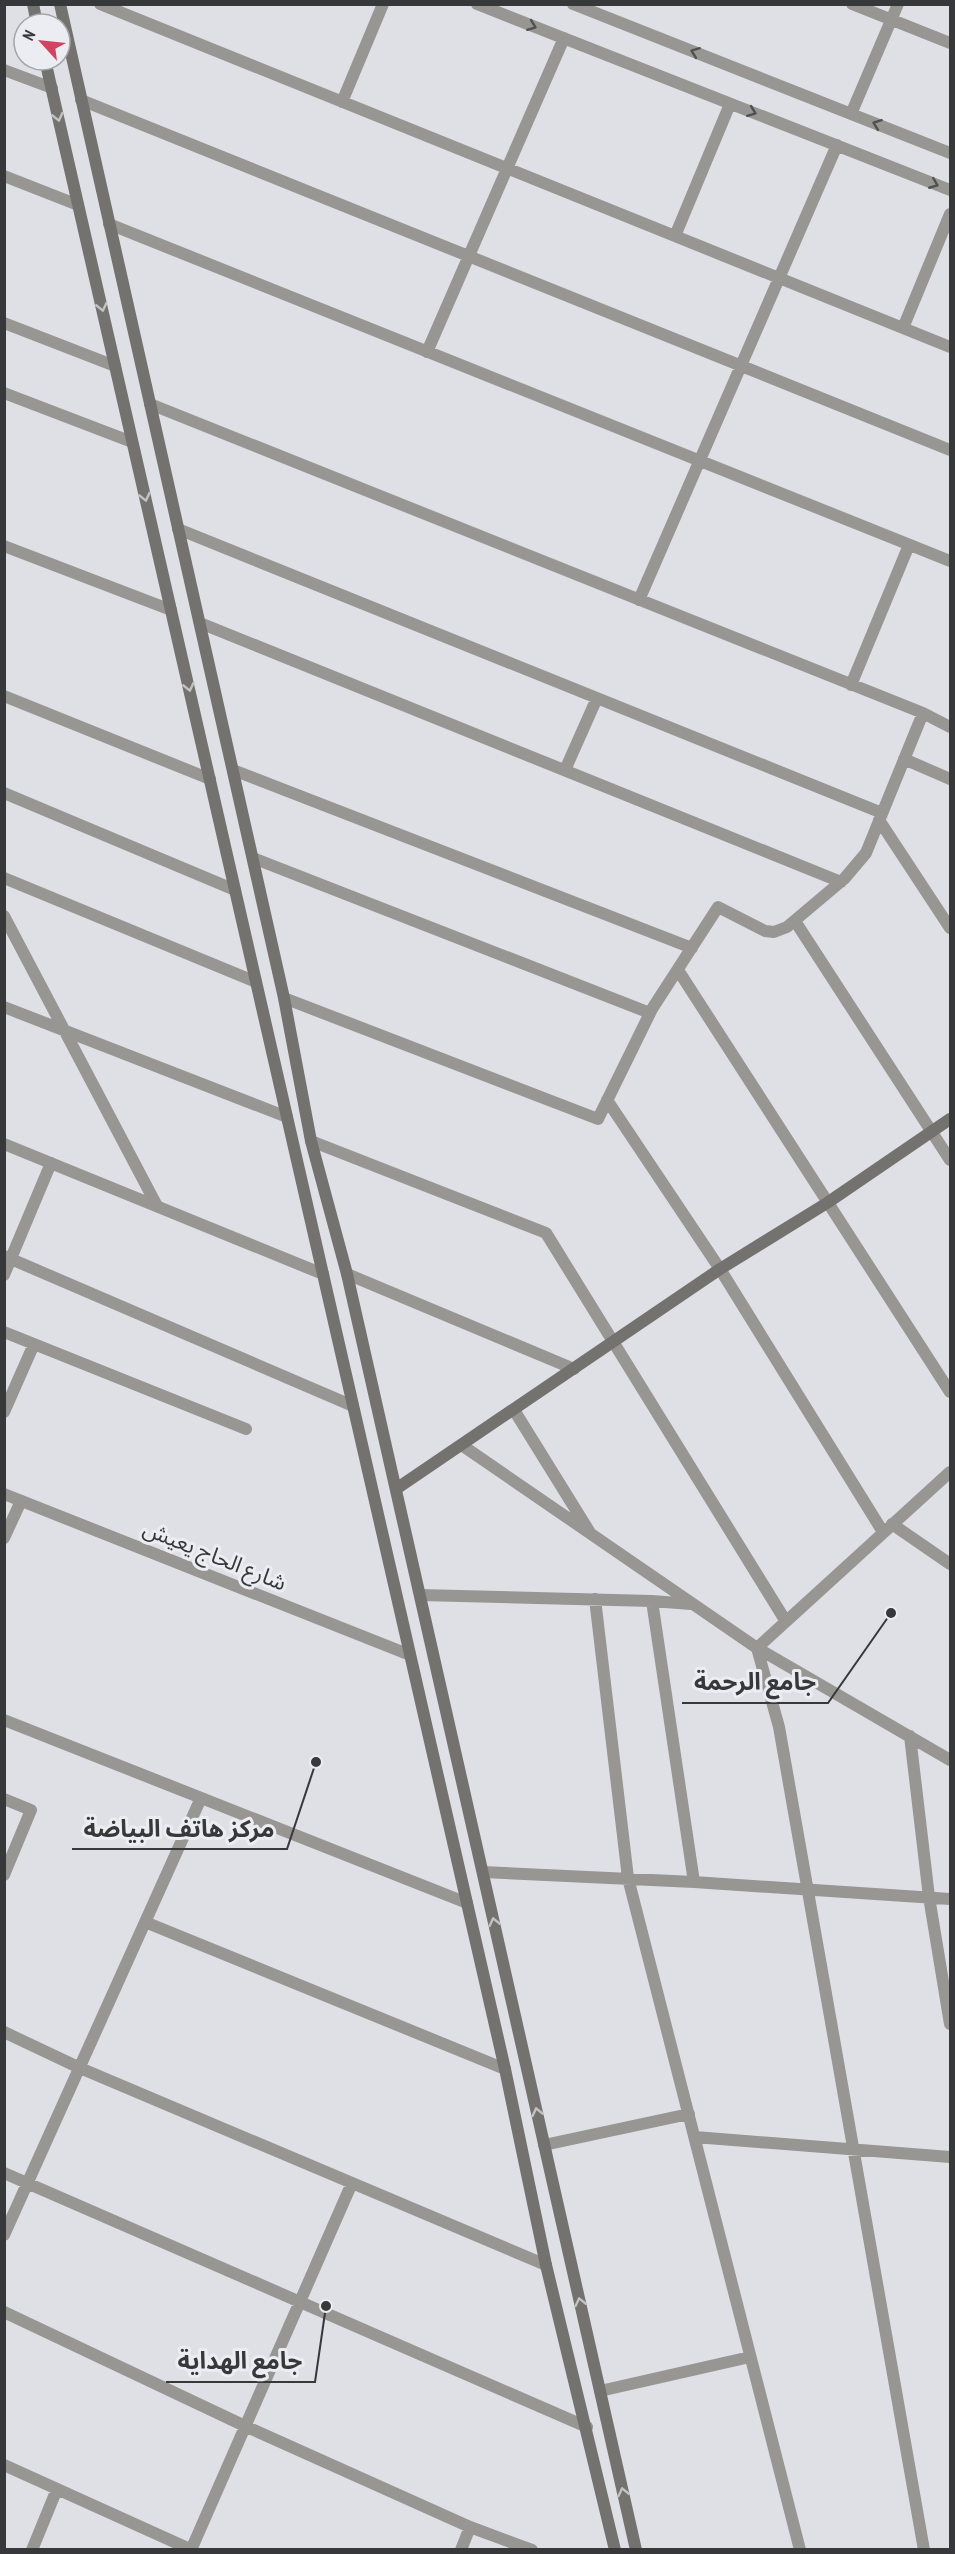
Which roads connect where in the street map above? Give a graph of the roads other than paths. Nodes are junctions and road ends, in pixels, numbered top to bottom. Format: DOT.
graph roads {
  1 [pos="60,4"];
  2 [pos="100,4"];
  3 [pos="383,4"];
  4 [pos="477,4"];
  5 [pos="573,4"];
  6 [pos="852,4"];
  7 [pos="898,4"];
  8 [pos="891,20"];
  9 [pos="564,38"];
  10 [pos="951,43"];
  11 [pos="4,70"];
  12 [pos="48,72"];
  13 [pos="52,88"];
  14 [pos="81,100"];
  15 [pos="342,102"];
  16 [pos="730,104"];
  17 [pos="851,114"];
  18 [pos="837,145"];
  19 [pos="951,153"];
  20 [pos="506,168"];
  21 [pos="4,176"];
  22 [pos="951,190"];
  23 [pos="78,205"];
  24 [pos="951,214"];
  25 [pos="109,224"];
  26 [pos="675,236"];
  27 [pos="468,255"];
  28 [pos="780,279"];
  29 [pos="4,323"];
  30 [pos="903,328"];
  31 [pos="951,347"];
  32 [pos="427,352"];
  33 [pos="742,365"];
  34 [pos="115,366"];
  35 [pos="4,393"];
  36 [pos="150,404"];
  37 [pos="132,442"];
  38 [pos="951,450"];
  39 [pos="699,461"];
  40 [pos="178,528"];
  41 [pos="909,545"];
  42 [pos="4,546"];
  43 [pos="951,561"];
  44 [pos="639,600"];
  45 [pos="171,610"];
  46 [pos="200,622"];
  47 [pos="851,685"];
  48 [pos="4,696"];
  49 [pos="597,698"];
  50 [pos="923,713"];
  51 [pos="951,727"];
  52 [pos="904,759"];
  53 [pos="233,770"];
  54 [pos="565,770"];
  55 [pos="210,778"];
  56 [pos="951,779"];
  57 [pos="4,793"];
  58 [pos="881,817"];
  59 [pos="253,858"];
  60 [pos="4,878"];
  61 [pos="841,882"];
  62 [pos="235,890"];
  63 [pos="4,916"];
  64 [pos="795,921"];
  65 [pos="951,928"];
  66 [pos="692,948"];
  67 [pos="678,970"];
  68 [pos="256,982"];
  69 [pos="284,998"];
  70 [pos="4,1007"];
  71 [pos="650,1013"];
  72 [pos="68,1032"];
  73 [pos="607,1100"];
  74 [pos="287,1117"];
  75 [pos="951,1119"];
  76 [pos="933,1131"];
  77 [pos="311,1141"];
  78 [pos="4,1144"];
  79 [pos="951,1160"];
  80 [pos="51,1163"];
  81 [pos="827,1203"];
  82 [pos="156,1204"];
  83 [pos="8,1258"];
  84 [pos="720,1269"];
  85 [pos="323,1274"];
  86 [pos="347,1274"];
  87 [pos="4,1275"];
  88 [pos="4,1332"];
  89 [pos="613,1342"];
  90 [pos="34,1344"];
  91 [pos="574,1369"];
  92 [pos="951,1392"];
  93 [pos="353,1406"];
  94 [pos="514,1410"];
  95 [pos="4,1412"];
  96 [pos="246,1429"];
  97 [pos="463,1446"];
  98 [pos="951,1472"];
  99 [pos="396,1489"];
  100 [pos="4,1494"];
  101 [pos="21,1501"];
  102 [pos="887,1528"];
  103 [pos="591,1534"];
  104 [pos="4,1539"];
  105 [pos="951,1564"];
  106 [pos="420,1595"];
  107 [pos="595,1599"];
  108 [pos="652,1600"];
  109 [pos="693,1605"];
  110 [pos="785,1620"];
  111 [pos="757,1648"];
  112 [pos="410,1655"];
  113 [pos="4,1720"];
  114 [pos="910,1736"];
  115 [pos="951,1760"];
  116 [pos="201,1798"];
  117 [pos="4,1799"];
  118 [pos="483,1872"];
  119 [pos="4,1875"];
  120 [pos="628,1878"];
  121 [pos="694,1882"];
  122 [pos="809,1891"];
  123 [pos="929,1897"];
  124 [pos="951,1899"];
  125 [pos="467,1903"];
  126 [pos="145,1922"];
  127 [pos="951,2024"];
  128 [pos="4,2032"];
  129 [pos="80,2068"];
  130 [pos="505,2069"];
  131 [pos="688,2114"];
  132 [pos="694,2137"];
  133 [pos="544,2145"];
  134 [pos="854,2150"];
  135 [pos="951,2157"];
  136 [pos="4,2173"];
  137 [pos="28,2182"];
  138 [pos="352,2183"];
  139 [pos="4,2235"];
  140 [pos="546,2265"];
  141 [pos="301,2304"];
  142 [pos="4,2312"];
  143 [pos="750,2357"];
  144 [pos="600,2391"];
  145 [pos="247,2427"];
  146 [pos="587,2427"];
  147 [pos="4,2465"];
  148 [pos="57,2489"];
  149 [pos="470,2527"];
  150 [pos="32,2550"];
  151 [pos="191,2550"];
  152 [pos="461,2550"];
  153 [pos="532,2550"];
  154 [pos="615,2550"];
  155 [pos="636,2550"];
  156 [pos="800,2550"];
  157 [pos="924,2550"];
  1 -- 14 [label="main road"];
  2 -- 15 [label="street"];
  3 -- 15 [label="street"];
  4 -- 9 [label="street, one-way"];
  17 -- 5 [label="street, one-way"];
  6 -- 8 [label="street"];
  7 -- 8 [label="street"];
  8 -- 10 [label="street"];
  8 -- 17 [label="street"];
  9 -- 16 [label="street"];
  9 -- 20 [label="street"];
  11 -- 13 [label="street"];
  12 -- 13 [label="main road"];
  13 -- 23 [label="main road, one-way"];
  14 -- 25 [label="main road"];
  14 -- 27 [label="street"];
  15 -- 20 [label="street"];
  16 -- 18 [label="street, one-way"];
  16 -- 26 [label="street"];
  19 -- 17 [label="street, one-way"];
  18 -- 22 [label="street, one-way"];
  18 -- 28 [label="street"];
  20 -- 26 [label="street"];
  20 -- 27 [label="street"];
  21 -- 23 [label="street"];
  23 -- 34 [label="main road, one-way"];
  24 -- 30 [label="street"];
  25 -- 32 [label="street"];
  25 -- 36 [label="main road"];
  26 -- 28 [label="street"];
  27 -- 32 [label="street"];
  27 -- 33 [label="street"];
  28 -- 30 [label="street"];
  28 -- 33 [label="street"];
  29 -- 34 [label="street"];
  30 -- 31 [label="street"];
  32 -- 39 [label="street"];
  33 -- 38 [label="street"];
  33 -- 39 [label="street"];
  34 -- 37 [label="main road"];
  35 -- 37 [label="street"];
  36 -- 40 [label="main road"];
  36 -- 44 [label="street"];
  37 -- 45 [label="main road, one-way"];
  39 -- 41 [label="street"];
  39 -- 44 [label="street"];
  40 -- 46 [label="main road"];
  40 -- 49 [label="street"];
  41 -- 43 [label="street"];
  41 -- 47 [label="street"];
  42 -- 45 [label="street"];
  44 -- 47 [label="street"];
  45 -- 55 [label="main road, one-way"];
  46 -- 53 [label="main road"];
  46 -- 54 [label="street"];
  47 -- 50 [label="street"];
  48 -- 55 [label="street"];
  49 -- 54 [label="street"];
  49 -- 58 [label="street"];
  50 -- 51 [label="street"];
  50 -- 52 [label="street"];
  52 -- 56 [label="street"];
  52 -- 58 [label="street"];
  53 -- 59 [label="main road"];
  53 -- 66 [label="street"];
  54 -- 61 [label="street"];
  55 -- 62 [label="main road"];
  57 -- 62 [label="street"];
  58 -- 61 [label="street"];
  58 -- 65 [label="street"];
  59 -- 69 [label="main road"];
  59 -- 71 [label="street"];
  60 -- 68 [label="street"];
  61 -- 64 [label="street"];
  62 -- 68 [label="main road"];
  63 -- 72 [label="street"];
  64 -- 66 [label="street"];
  64 -- 76 [label="street"];
  66 -- 67 [label="street"];
  67 -- 71 [label="street"];
  67 -- 81 [label="street"];
  68 -- 74 [label="main road"];
  69 -- 73 [label="street"];
  69 -- 77 [label="main road"];
  70 -- 72 [label="street"];
  71 -- 73 [label="street"];
  72 -- 74 [label="street"];
  72 -- 82 [label="street"];
  73 -- 84 [label="street"];
  74 -- 85 [label="main road"];
  75 -- 76 [label="main road"];
  76 -- 79 [label="street"];
  76 -- 81 [label="main road"];
  77 -- 86 [label="main road"];
  77 -- 89 [label="street"];
  78 -- 80 [label="street"];
  80 -- 82 [label="street"];
  80 -- 83 [label="street"];
  81 -- 84 [label="main road"];
  81 -- 92 [label="street"];
  82 -- 85 [label="street"];
  83 -- 87 [label="street"];
  83 -- 93 [label="street"];
  84 -- 89 [label="main road"];
  84 -- 102 [label="street"];
  85 -- 93 [label="main road"];
  86 -- 91 [label="street"];
  86 -- 99 [label="main road"];
  88 -- 90 [label="street"];
  89 -- 91 [label="main road"];
  89 -- 110 [label="street"];
  90 -- 95 [label="street"];
  90 -- 96 [label="street"];
  91 -- 94 [label="main road"];
  93 -- 112 [label="main road"];
  94 -- 97 [label="main road"];
  94 -- 103 [label="street"];
  97 -- 99 [label="main road"];
  97 -- 103 [label="street"];
  98 -- 102 [label="street"];
  99 -- 106 [label="main road"];
  100 -- 101 [label="street, شارع الحاج يعيش"];
  101 -- 104 [label="street"];
  101 -- 112 [label="street, شارع الحاج يعيش"];
  102 -- 105 [label="street"];
  102 -- 110 [label="street"];
  103 -- 109 [label="street"];
  106 -- 107 [label="street"];
  106 -- 118 [label="main road"];
  107 -- 108 [label="street"];
  107 -- 120 [label="street"];
  108 -- 109 [label="street"];
  108 -- 121 [label="street"];
  109 -- 111 [label="street"];
  110 -- 111 [label="street"];
  111 -- 114 [label="street"];
  111 -- 122 [label="street"];
  112 -- 125 [label="main road"];
  113 -- 116 [label="street"];
  114 -- 115 [label="street"];
  114 -- 123 [label="street"];
  116 -- 125 [label="street"];
  116 -- 126 [label="street"];
  117 -- 119 [label="street"];
  118 -- 120 [label="street"];
  133 -- 118 [label="main road, one-way"];
  120 -- 121 [label="street"];
  120 -- 131 [label="street"];
  121 -- 122 [label="street"];
  122 -- 123 [label="street"];
  122 -- 134 [label="street"];
  123 -- 124 [label="street"];
  123 -- 127 [label="street"];
  125 -- 130 [label="main road"];
  126 -- 129 [label="street"];
  126 -- 130 [label="street"];
  128 -- 129 [label="street"];
  129 -- 137 [label="street"];
  129 -- 138 [label="street"];
  130 -- 140 [label="main road"];
  131 -- 132 [label="street"];
  131 -- 133 [label="street"];
  132 -- 134 [label="street"];
  132 -- 143 [label="street"];
  144 -- 133 [label="main road, one-way"];
  134 -- 135 [label="street"];
  134 -- 157 [label="street"];
  136 -- 137 [label="street"];
  137 -- 139 [label="street"];
  137 -- 141 [label="street"];
  138 -- 140 [label="street"];
  138 -- 141 [label="street"];
  140 -- 146 [label="main road"];
  141 -- 145 [label="street"];
  141 -- 146 [label="street"];
  142 -- 145 [label="street"];
  143 -- 144 [label="street"];
  143 -- 156 [label="street"];
  155 -- 144 [label="main road, one-way"];
  145 -- 149 [label="street"];
  145 -- 151 [label="street"];
  146 -- 154 [label="main road"];
  147 -- 148 [label="street"];
  148 -- 150 [label="street"];
  148 -- 151 [label="street"];
  149 -- 152 [label="street"];
  149 -- 153 [label="street"];
}
